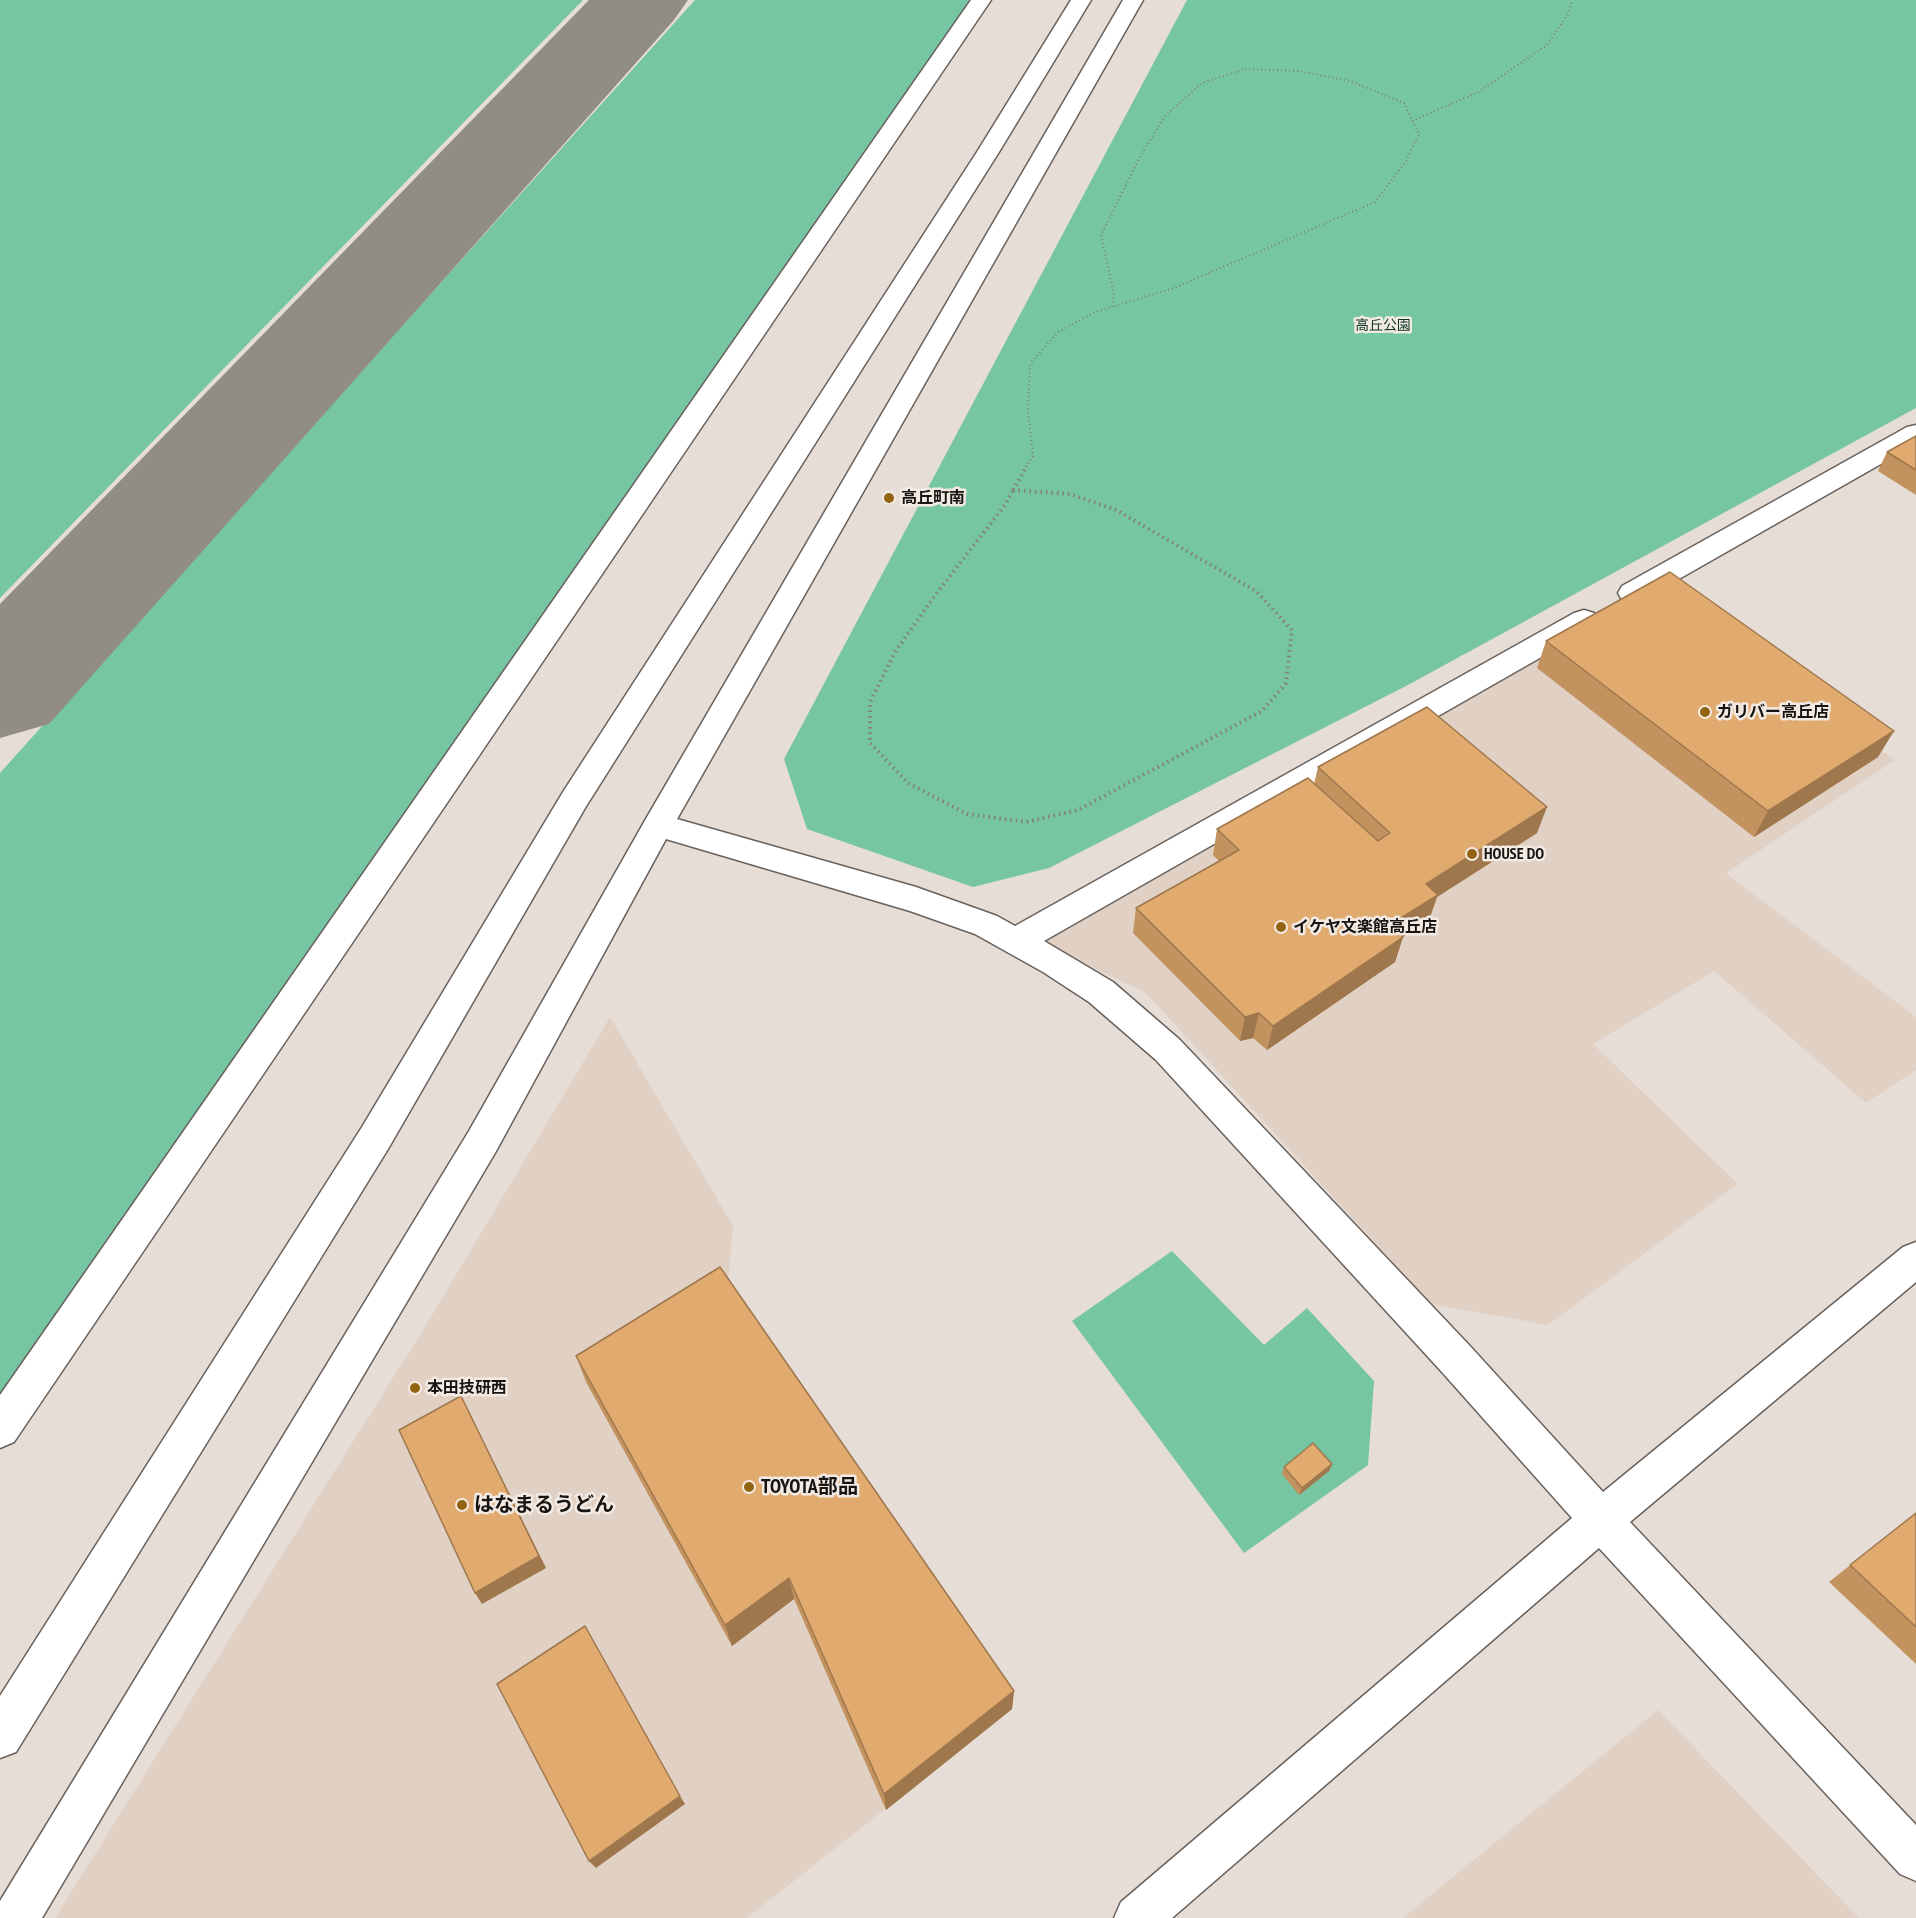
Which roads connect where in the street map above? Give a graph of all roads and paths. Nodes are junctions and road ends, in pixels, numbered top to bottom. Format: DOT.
graph roads {
  1 [pos="981,0"];
  2 [pos="1081,0"];
  3 [pos="1133,0"];
  4 [pos="1572,0"];
  5 [pos="1412,121"];
  6 [pos="1112,307"];
  7 [pos="1916,433"];
  8 [pos="1013,490"];
  9 [pos="658,825"];
  10 [pos="1016,941"];
  11 [pos="1916,1259"];
  12 [pos="0,1429"];
  13 [pos="1601,1520"];
  14 [pos="0,1736"];
  15 [pos="1916,1858"];
  16 [pos="16,1918"];
  17 [pos="1137,1918"];
  1 -- 12 [label="street"];
  2 -- 14 [label="street"];
  3 -- 9 [label="street"];
  4 -- 5 [label="path"];
  5 -- 6 [label="path"];
  5 -- 6 [label="path"];
  6 -- 8 [label="path"];
  7 -- 10 [label="street"];
  8 -- 8 [label="path"];
  9 -- 10 [label="street"];
  9 -- 16 [label="street"];
  10 -- 13 [label="street"];
  11 -- 13 [label="street"];
  13 -- 15 [label="street"];
  13 -- 17 [label="street"];
}
